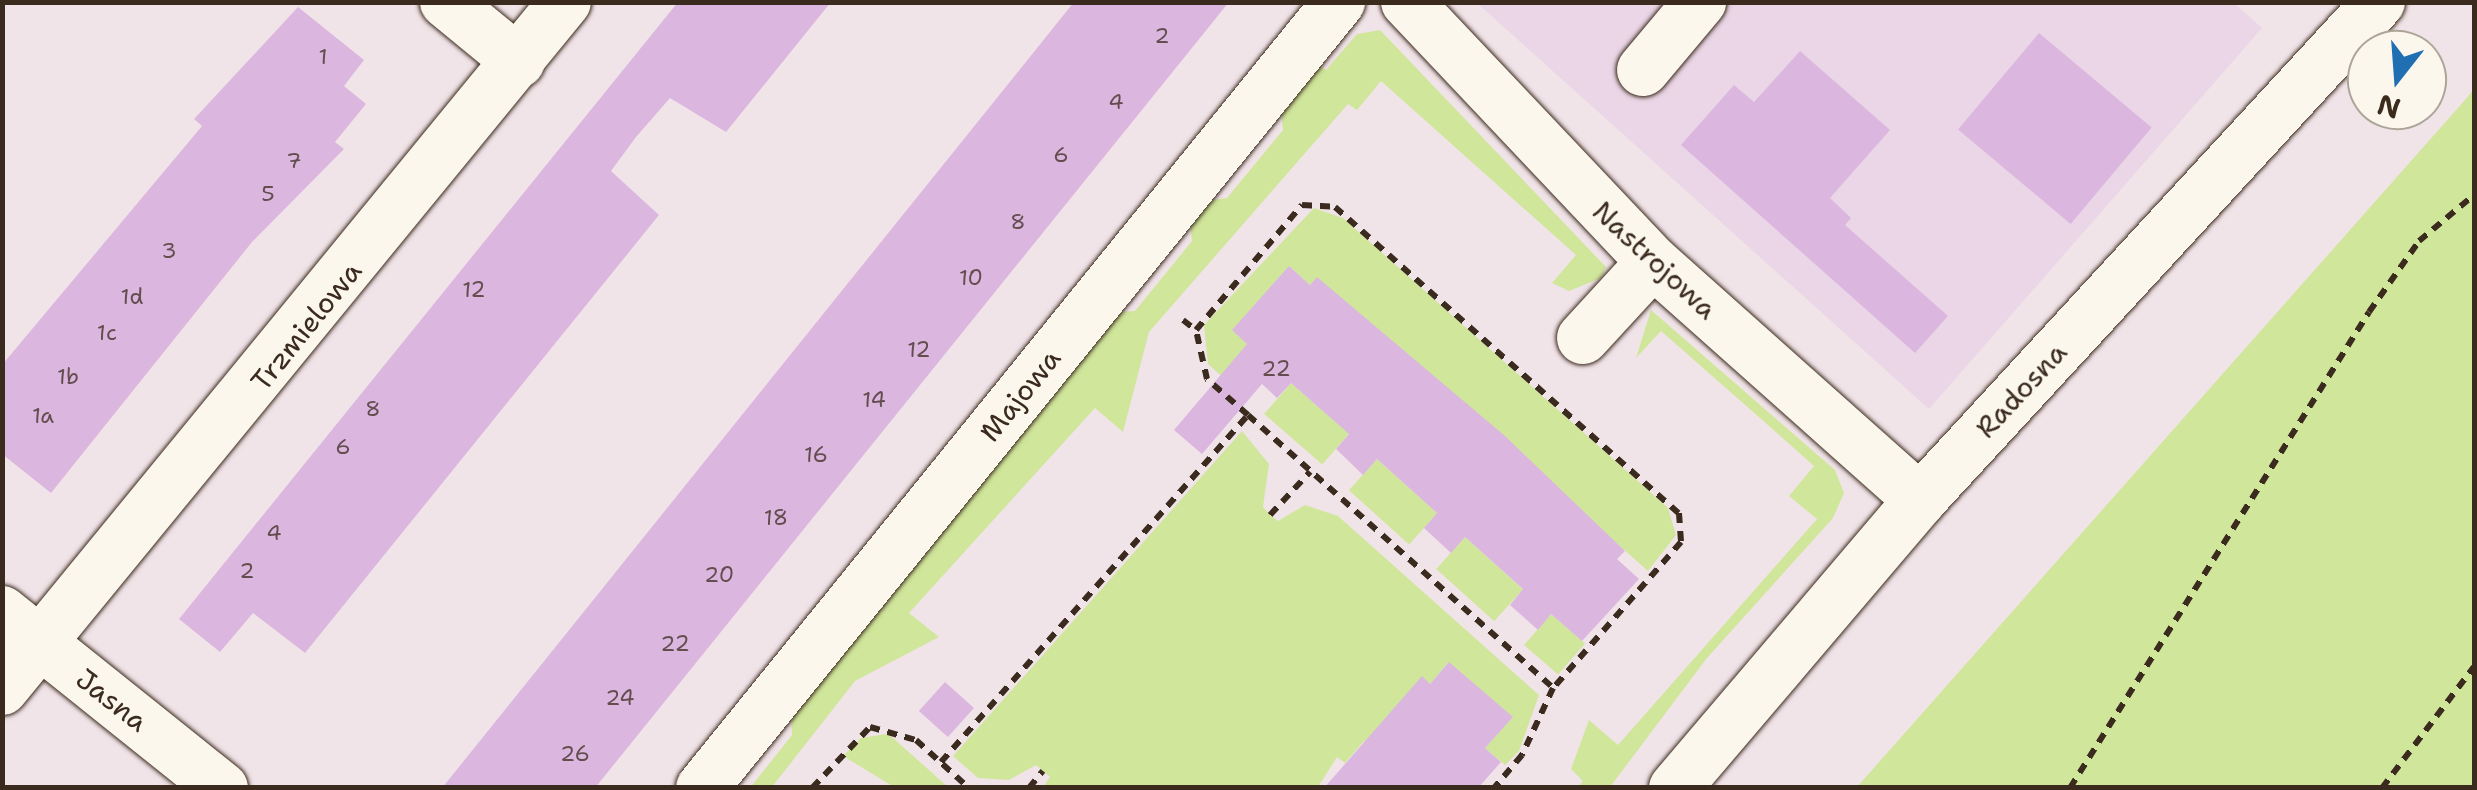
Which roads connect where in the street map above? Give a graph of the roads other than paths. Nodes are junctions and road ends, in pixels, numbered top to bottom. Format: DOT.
graph roads {
  1 [pos="446,2"];
  2 [pos="565,2"];
  3 [pos="1338,2"];
  4 [pos="1407,2"];
  5 [pos="1700,2"];
  6 [pos="2379,2"];
  7 [pos="519,62"];
  8 [pos="1644,70"];
  9 [pos="1653,262"];
  10 [pos="1583,338"];
  11 [pos="1920,500"];
  12 [pos="21,627"];
  13 [pos="2,689"];
  14 [pos="222,788"];
  15 [pos="702,788"];
  16 [pos="1675,788"];
  1 -- 7 [label="street"];
  2 -- 7 [label="street, Trzmielowa"];
  3 -- 15 [label="street, Majowa"];
  4 -- 9 [label="street, Nastrojowa"];
  5 -- 8 [label="street"];
  6 -- 11 [label="street, Radosna"];
  7 -- 12 [label="street, Trzmielowa"];
  9 -- 10 [label="street"];
  9 -- 11 [label="street, Nastrojowa"];
  11 -- 16 [label="street, Radosna"];
  12 -- 13 [label="street, Trzmielowa"];
  12 -- 14 [label="street, Jasna"];
}
